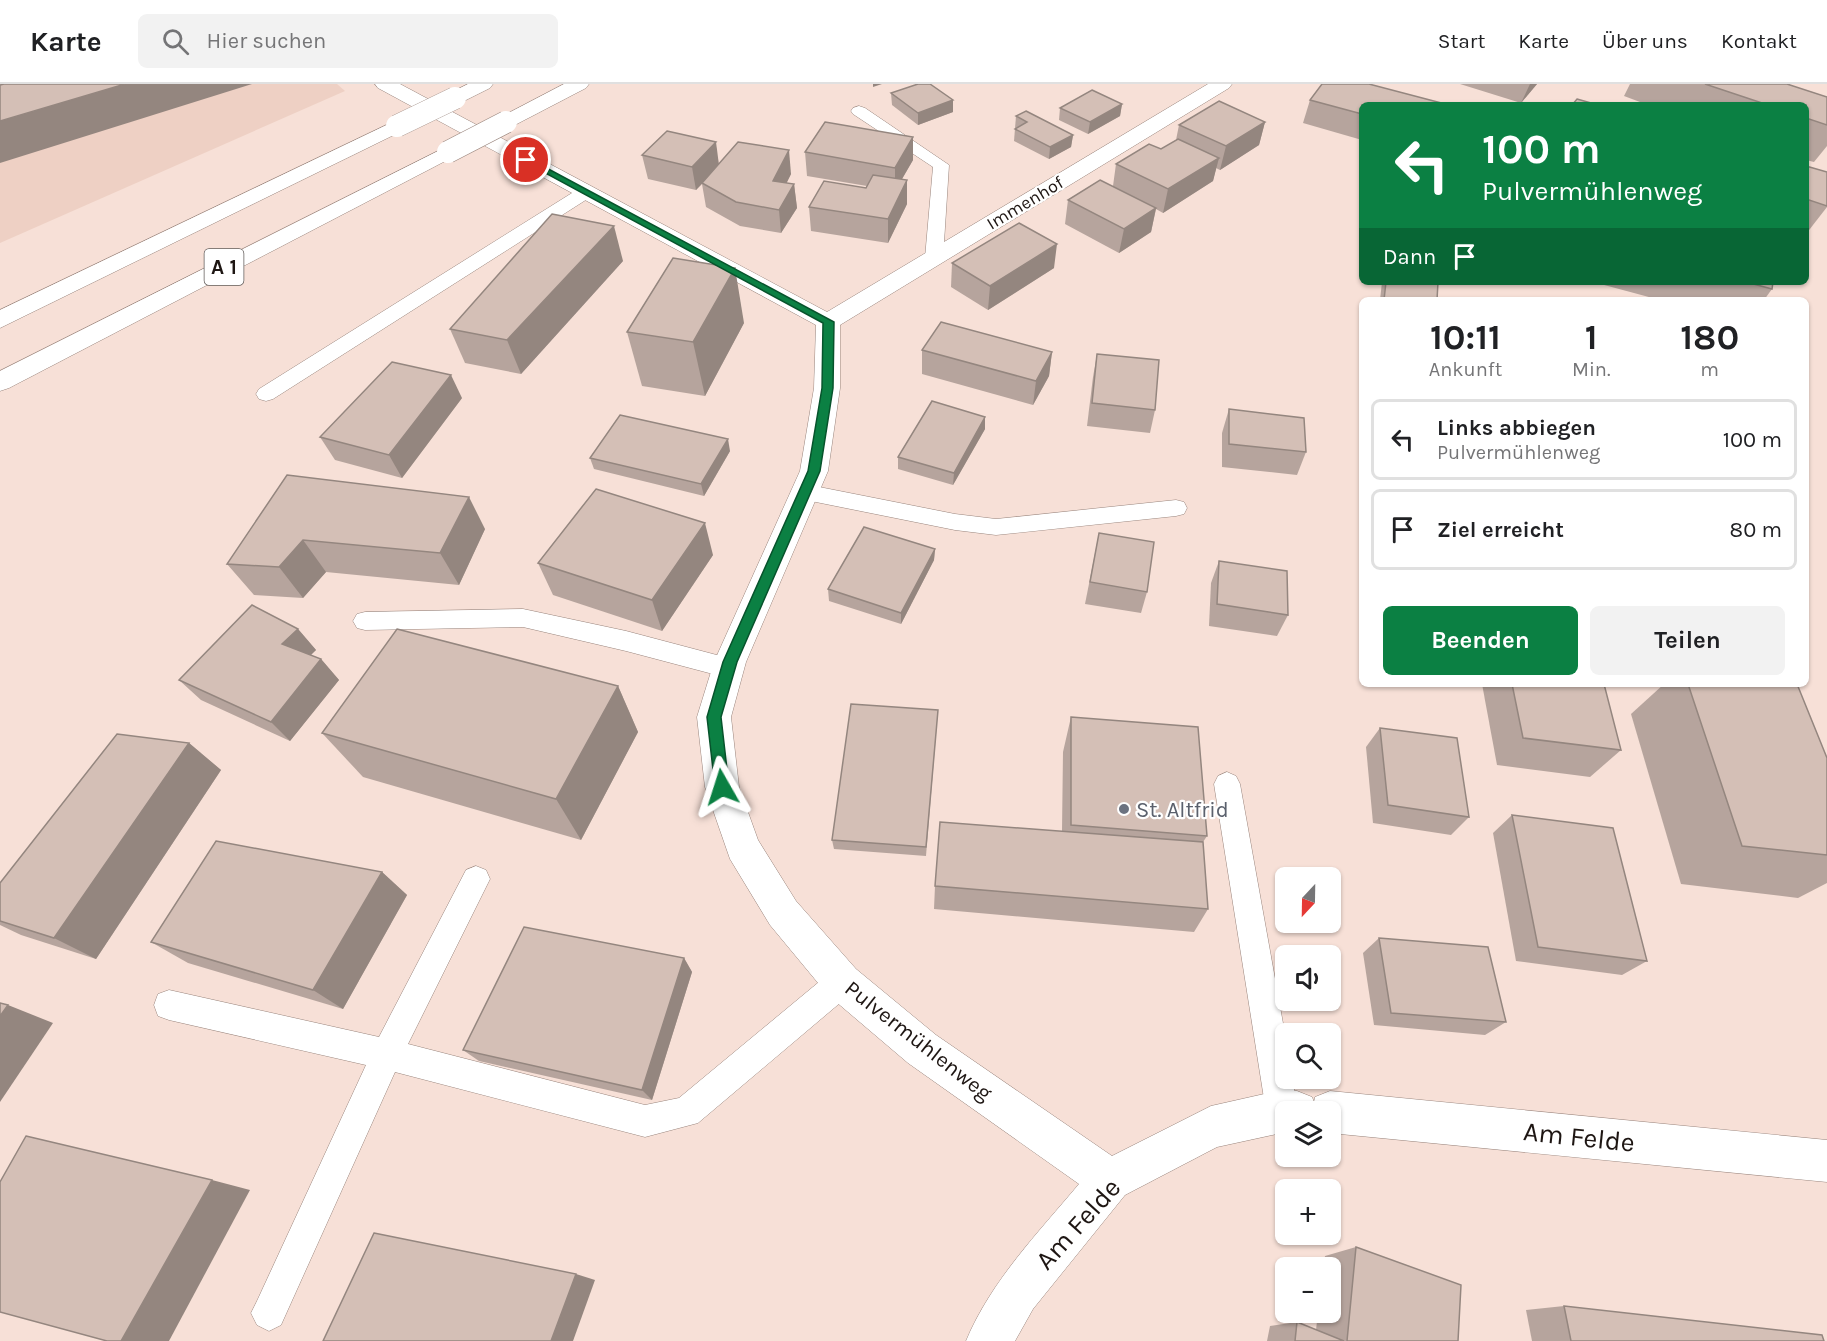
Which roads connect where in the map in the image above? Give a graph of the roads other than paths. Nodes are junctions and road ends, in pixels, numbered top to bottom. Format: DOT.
graph roads {
  1 [pos="385,84"];
  2 [pos="483,84"];
  3 [pos="579,84"];
  4 [pos="1222,84"];
  5 [pos="860,111"];
  6 [pos="586,192"];
  7 [pos="934,258"];
  8 [pos="0,320"];
  9 [pos="828,322"];
  10 [pos="0,382"];
  11 [pos="266,394"];
  12 [pos="804,492"];
  13 [pos="1176,508"];
  14 [pos="365,621"];
  15 [pos="728,668"];
  16 [pos="1227,784"];
  17 [pos="476,879"];
  18 [pos="842,982"];
  19 [pos="169,1005"];
  20 [pos="387,1054"];
  21 [pos="1287,1101"];
  22 [pos="1341,1113"];
  23 [pos="1275,1114"];
  24 [pos="1827,1161"];
  25 [pos="1110,1180"];
  26 [pos="269,1313"];
  27 [pos="989,1341"];
  1 -- 6 [label="main road"];
  2 -- 8 [label="main road, A 1, bridge"];
  3 -- 10 [label="main road, A 1, bridge"];
  4 -- 7 [label="main road, Immenhof"];
  5 -- 7 [label="lane"];
  6 -- 9 [label="main road"];
  6 -- 11 [label="lane"];
  7 -- 9 [label="main road, Immenhof"];
  9 -- 12 [label="main road, Pulvermühlenweg"];
  12 -- 13 [label="lane"];
  12 -- 15 [label="main road, Pulvermühlenweg"];
  14 -- 15 [label="lane"];
  15 -- 18 [label="main road, Pulvermühlenweg"];
  16 -- 21 [label="lane"];
  17 -- 20 [label="lane"];
  18 -- 20 [label="lane"];
  18 -- 25 [label="main road, Pulvermühlenweg"];
  19 -- 20 [label="lane"];
  20 -- 26 [label="lane"];
  22 -- 24 [label="main road, Am Felde"];
  23 -- 25 [label="main road, Am Felde"];
  25 -- 27 [label="main road, Am Felde"];
}
